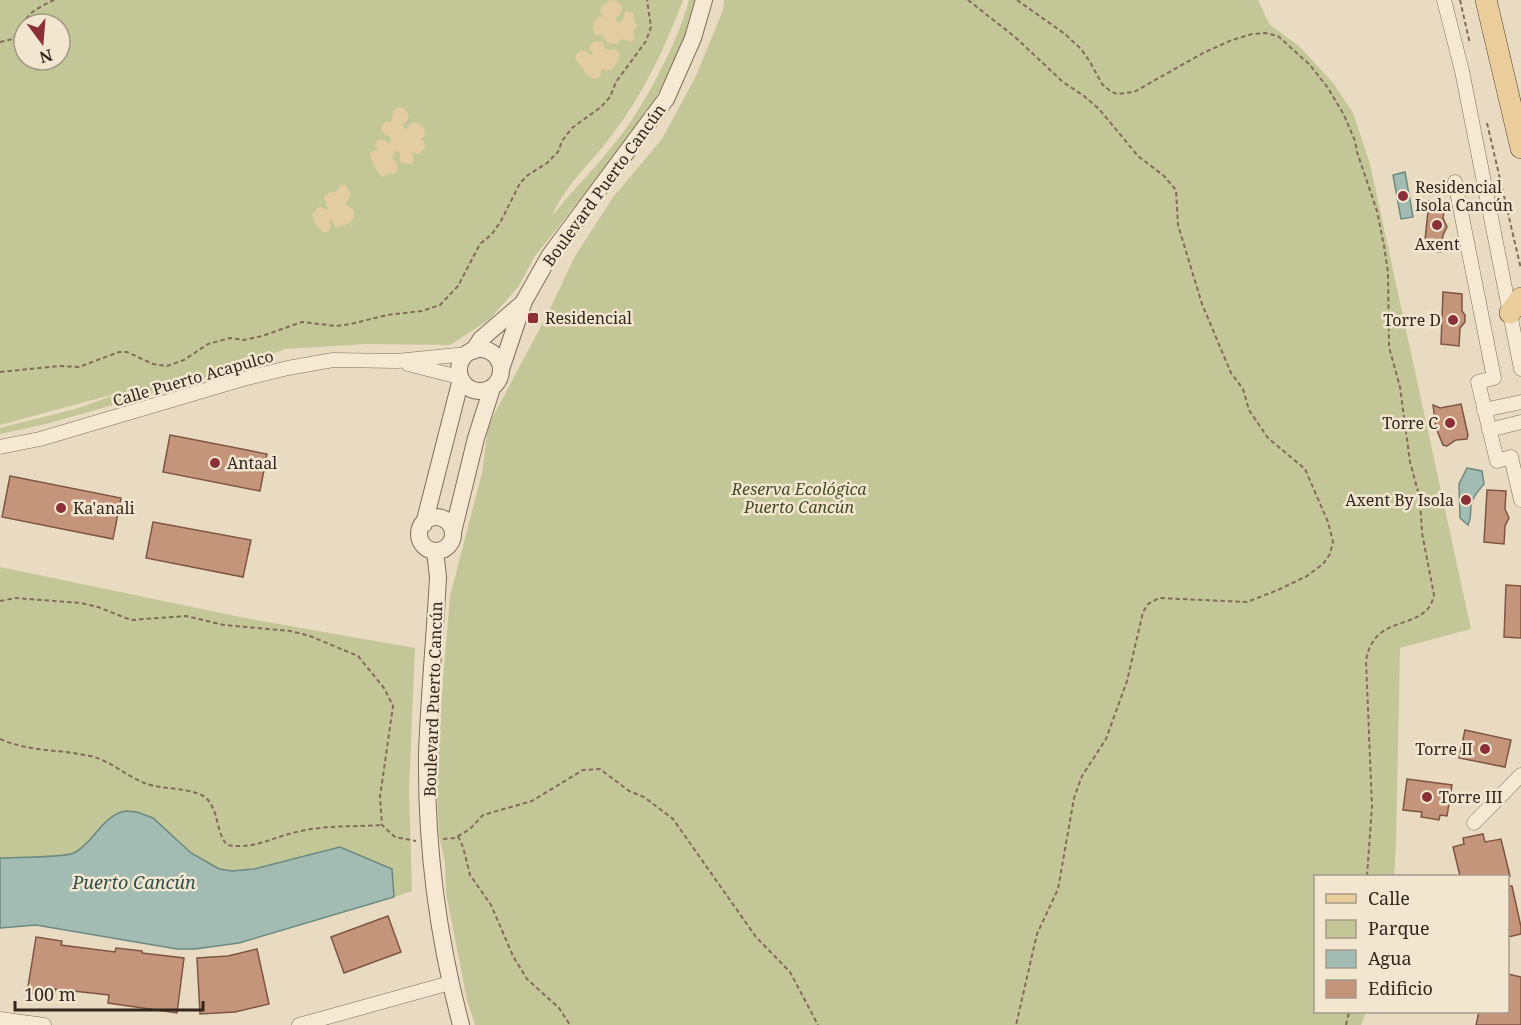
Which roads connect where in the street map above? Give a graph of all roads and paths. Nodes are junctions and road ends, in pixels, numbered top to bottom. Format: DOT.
graph roads {
  1 [pos="54,0"];
  2 [pos="647,0"];
  3 [pos="704,0"];
  4 [pos="968,0"];
  5 [pos="1017,0"];
  6 [pos="1444,0"];
  7 [pos="1460,0"];
  8 [pos="1486,0"];
  9 [pos="0,42"];
  10 [pos="1470,46"];
  11 [pos="1515,109"];
  12 [pos="1485,114"];
  13 [pos="1521,148"];
  14 [pos="1455,182"];
  15 [pos="1521,269"];
  16 [pos="524,301"];
  17 [pos="1515,305"];
  18 [pos="470,352"];
  19 [pos="397,362"];
  20 [pos="501,369"];
  21 [pos="1521,369"];
  22 [pos="0,372"];
  23 [pos="460,378"];
  24 [pos="492,388"];
  25 [pos="1521,402"];
  26 [pos="1484,410"];
  27 [pos="1521,422"];
  28 [pos="1489,430"];
  29 [pos="448,431"];
  30 [pos="476,438"];
  31 [pos="0,447"];
  32 [pos="1521,500"];
  33 [pos="424,524"];
  34 [pos="453,532"];
  35 [pos="435,551"];
  36 [pos="0,739"];
  37 [pos="1521,775"];
  38 [pos="1474,823"];
  39 [pos="382,825"];
  40 [pos="458,836"];
  41 [pos="1367,875"];
  42 [pos="450,983"];
  43 [pos="0,1019"];
  44 [pos="44,1025"];
  45 [pos="298,1025"];
  46 [pos="461,1025"];
  47 [pos="570,1025"];
  48 [pos="1016,1025"];
  1 -- 9 [label="path"];
  2 -- 22 [label="path"];
  3 -- 16 [label="street, Boulevard Puerto Cancún"];
  4 -- 48 [label="path"];
  5 -- 41 [label="path"];
  6 -- 17 [label="street"];
  7 -- 10 [label="path"];
  8 -- 11 [label="main road"];
  11 -- 13 [label="main road"];
  12 -- 15 [label="path"];
  14 -- 26 [label="street"];
  16 -- 18 [label="street, Boulevard Puerto Cancún"];
  16 -- 20 [label="street, Boulevard Puerto Cancún"];
  17 -- 21 [label="street"];
  18 -- 19 [label="street, Calle Puerto Acapulco"];
  18 -- 20 [label="street"];
  18 -- 23 [label="street"];
  19 -- 23 [label="street, Calle Puerto Acapulco"];
  19 -- 31 [label="street, Calle Puerto Acapulco"];
  20 -- 24 [label="street"];
  23 -- 24 [label="street"];
  23 -- 29 [label="street"];
  24 -- 30 [label="street"];
  25 -- 26 [label="street"];
  26 -- 28 [label="street"];
  27 -- 28 [label="street"];
  28 -- 32 [label="street"];
  29 -- 30 [label="street"];
  29 -- 33 [label="street"];
  30 -- 34 [label="street"];
  33 -- 34 [label="street"];
  33 -- 35 [label="street"];
  34 -- 35 [label="street"];
  35 -- 42 [label="street, Boulevard Puerto Cancún"];
  36 -- 39 [label="path"];
  37 -- 38 [label="street"];
  40 -- 47 [label="path"];
  42 -- 45 [label="street"];
  42 -- 46 [label="street, Boulevard Puerto Cancún"];
  43 -- 44 [label="street"];
}
